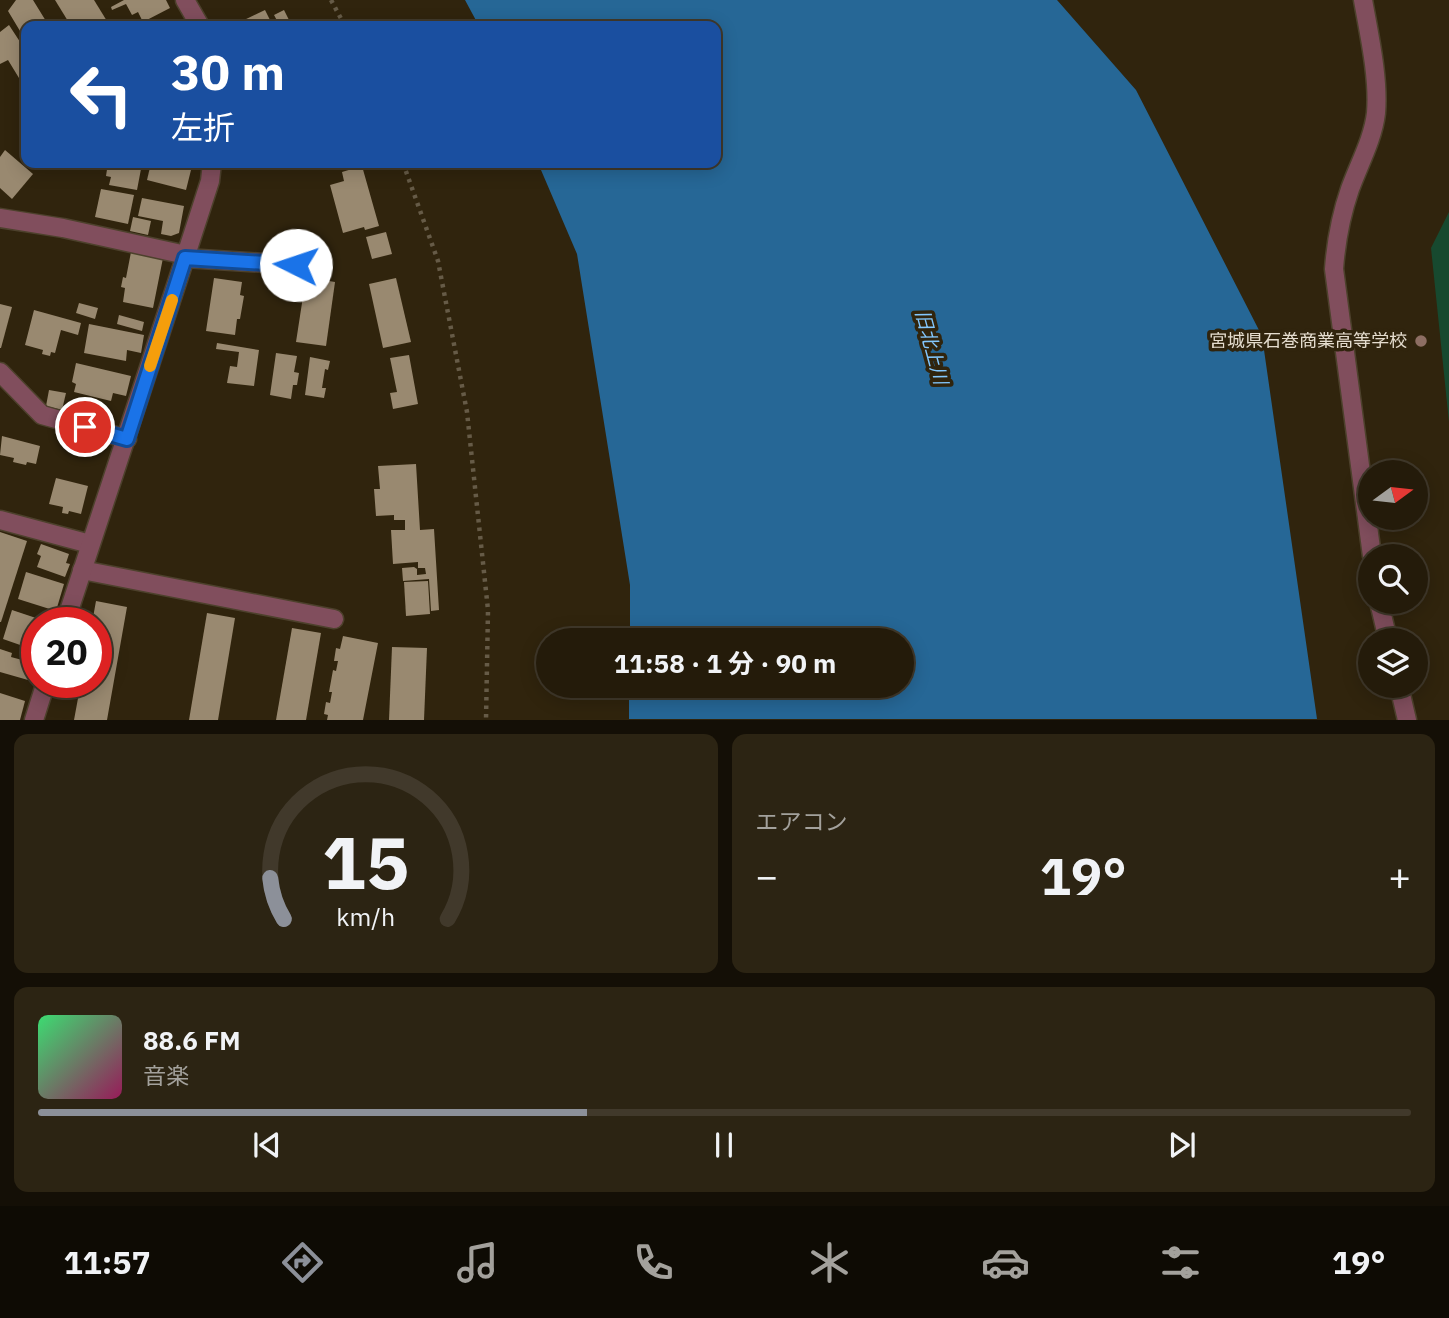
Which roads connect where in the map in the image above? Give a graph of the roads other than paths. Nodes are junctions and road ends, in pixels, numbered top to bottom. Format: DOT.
graph roads {
  1 [pos="185,0"];
  2 [pos="1363,0"];
  3 [pos="197,21"];
  4 [pos="211,168"];
  5 [pos="0,218"];
  6 [pos="186,256"];
  7 [pos="296,265"];
  8 [pos="0,372"];
  9 [pos="127,439"];
  10 [pos="0,520"];
  11 [pos="90,544"];
  12 [pos="1370,544"];
  13 [pos="82,570"];
  14 [pos="70,607"];
  15 [pos="334,619"];
  16 [pos="41,698"];
  17 [pos="1402,698"];
  18 [pos="34,719"];
  19 [pos="1407,719"];
  1 -- 3 [label="street"];
  2 -- 12 [label="street"];
  4 -- 6 [label="street"];
  5 -- 6 [label="street"];
  6 -- 7 [label="street"];
  6 -- 9 [label="street"];
  8 -- 9 [label="street"];
  9 -- 11 [label="street"];
  10 -- 11 [label="street"];
  11 -- 13 [label="street"];
  13 -- 14 [label="street"];
  13 -- 15 [label="street"];
  16 -- 18 [label="street"];
  17 -- 19 [label="street"];
}
